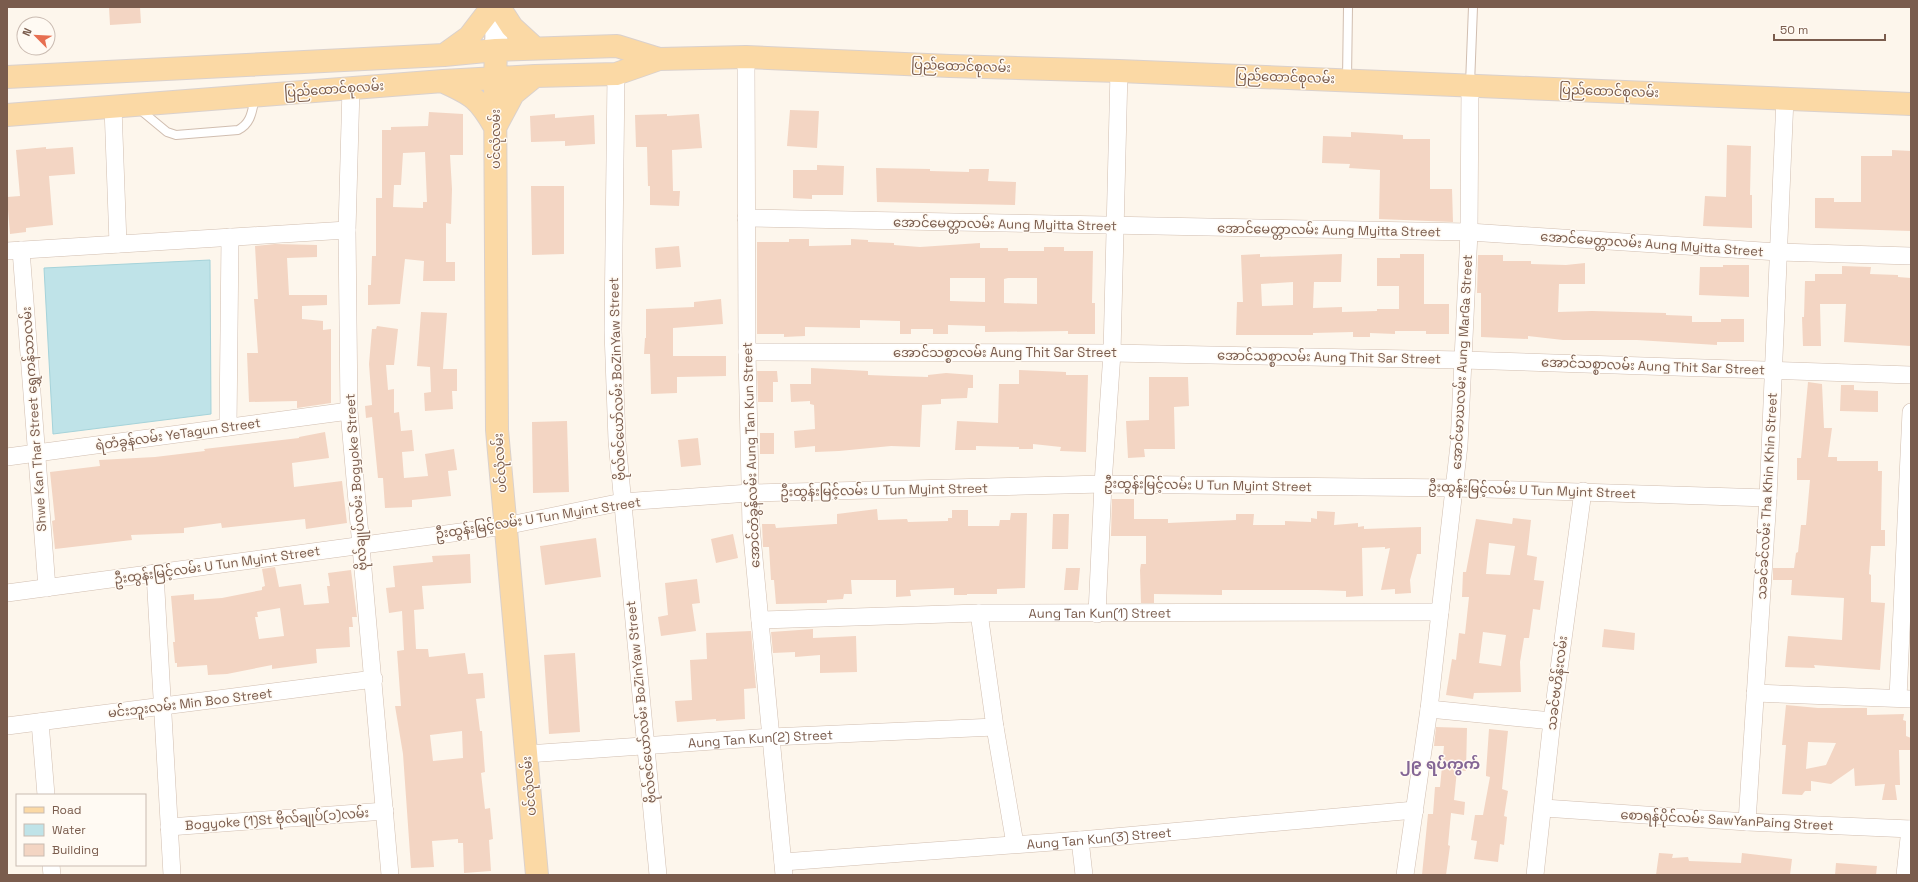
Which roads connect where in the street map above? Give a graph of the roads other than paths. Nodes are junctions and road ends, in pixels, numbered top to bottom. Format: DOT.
graph roads {
  1 [pos="492,7"];
  2 [pos="498,7"];
  3 [pos="1348,7"];
  4 [pos="1473,7"];
  5 [pos="535,48"];
  6 [pos="496,50"];
  7 [pos="444,55"];
  8 [pos="746,57"];
  9 [pos="659,59"];
  10 [pos="1119,71"];
  11 [pos="616,74"];
  12 [pos="534,76"];
  13 [pos="7,77"];
  14 [pos="495,79"];
  15 [pos="1347,80"];
  16 [pos="443,81"];
  17 [pos="1470,85"];
  18 [pos="351,88"];
  19 [pos="256,96"];
  20 [pos="1785,98"];
  21 [pos="1911,104"];
  22 [pos="135,105"];
  23 [pos="112,107"];
  24 [pos="7,115"];
  25 [pos="495,127"];
  26 [pos="746,218"];
  27 [pos="1116,226"];
  28 [pos="347,230"];
  29 [pos="1469,232"];
  30 [pos="230,237"];
  31 [pos="118,244"];
  32 [pos="14,251"];
  33 [pos="1778,252"];
  34 [pos="1911,256"];
  35 [pos="747,352"];
  36 [pos="1112,353"];
  37 [pos="1463,360"];
  38 [pos="1773,369"];
  39 [pos="1911,375"];
  40 [pos="349,411"];
  41 [pos="1911,412"];
  42 [pos="228,427"];
  43 [pos="37,453"];
  44 [pos="7,457"];
  45 [pos="1103,484"];
  46 [pos="1455,488"];
  47 [pos="1583,491"];
  48 [pos="750,493"];
  49 [pos="1768,498"];
  50 [pos="622,502"];
  51 [pos="505,526"];
  52 [pos="361,546"];
  53 [pos="155,573"];
  54 [pos="47,588"];
  55 [pos="7,593"];
  56 [pos="1440,612"];
  57 [pos="979,613"];
  58 [pos="1098,614"];
  59 [pos="760,620"];
  60 [pos="374,679"];
  61 [pos="1755,693"];
  62 [pos="1904,698"];
  63 [pos="163,706"];
  64 [pos="1429,709"];
  65 [pos="1552,721"];
  66 [pos="40,722"];
  67 [pos="7,726"];
  68 [pos="995,727"];
  69 [pos="771,737"];
  70 [pos="646,746"];
  71 [pos="527,754"];
  72 [pos="46,794"];
  73 [pos="1544,808"];
  74 [pos="1415,810"];
  75 [pos="384,811"];
  76 [pos="1747,822"];
  77 [pos="169,827"];
  78 [pos="1911,829"];
  79 [pos="1080,840"];
  80 [pos="1015,844"];
  81 [pos="783,868"];
  82 [pos="172,875"];
  83 [pos="390,875"];
  84 [pos="537,875"];
  85 [pos="658,875"];
  86 [pos="1084,875"];
  87 [pos="1405,875"];
  88 [pos="1535,875"];
  89 [pos="1904,875"];
  1 -- 7 [label="main road"];
  2 -- 5 [label="main road"];
  2 -- 6 [label="main road"];
  3 -- 15 [label="lane"];
  4 -- 17 [label="lane"];
  5 -- 6 [label="main road, ပြည်ထောင်စုလမ်း"];
  5 -- 9 [label="main road, ပြည်ထောင်စုလမ်း"];
  6 -- 7 [label="main road, ပြည်ထောင်စုလမ်း"];
  6 -- 14 [label="main road, ပင်လုံလမ်း"];
  7 -- 13 [label="main road, ပြည်ထောင်စုလမ်း"];
  8 -- 9 [label="main road, ပြည်ထောင်စုလမ်း"];
  8 -- 10 [label="main road, ပြည်ထောင်စုလမ်း"];
  8 -- 26 [label="street, အောင်တံခွန်လမ်း Aung Tan Kun Street"];
  9 -- 11 [label="main road, ပြည်ထောင်စုလမ်း"];
  10 -- 15 [label="main road, ပြည်ထောင်စုလမ်း"];
  10 -- 27 [label="street"];
  11 -- 12 [label="main road, ပြည်ထောင်စုလမ်း"];
  11 -- 50 [label="street, ဗိုလ်ဇင်ယော်လမ်း BoZinYaw Street"];
  12 -- 14 [label="main road, ပြည်ထောင်စုလမ်း"];
  12 -- 25 [label="main road"];
  14 -- 16 [label="main road, ပြည်ထောင်စုလမ်း"];
  14 -- 25 [label="main road, ပင်လုံလမ်း"];
  15 -- 17 [label="main road, ပြည်ထောင်စုလမ်း"];
  16 -- 18 [label="main road, ပြည်ထောင်စုလမ်း"];
  16 -- 25 [label="main road"];
  17 -- 20 [label="main road, ပြည်ထောင်စုလမ်း"];
  17 -- 29 [label="street, အောင်မာဃလမ်း Aung MarGa Street"];
  18 -- 19 [label="main road, ပြည်ထောင်စုလမ်း"];
  18 -- 28 [label="street, ဗိုလ်ချုပ်လမ်း Bogyoke Street"];
  19 -- 22 [label="main road, ပြည်ထောင်စုလမ်း"];
  19 -- 22 [label="lane"];
  20 -- 21 [label="main road, ပြည်ထောင်စုလမ်း"];
  20 -- 33 [label="street, သခင်ခင်လမ်း Tha Khin Khin Street"];
  22 -- 23 [label="main road, ပြည်ထောင်စုလမ်း"];
  23 -- 24 [label="main road, ပြည်ထောင်စုလမ်း"];
  23 -- 31 [label="street"];
  25 -- 51 [label="main road, ပင်လုံလမ်း"];
  26 -- 27 [label="street, အောင်မေတ္တာလမ်း Aung Myitta Street"];
  26 -- 35 [label="street, အောင်တံခွန်လမ်း Aung Tan Kun Street"];
  27 -- 29 [label="street, အောင်မေတ္တာလမ်း Aung Myitta Street"];
  27 -- 36 [label="street"];
  28 -- 30 [label="street"];
  28 -- 40 [label="street, ဗိုလ်ချုပ်လမ်း Bogyoke Street"];
  29 -- 33 [label="street, အောင်မေတ္တာလမ်း Aung Myitta Street"];
  29 -- 37 [label="street, အောင်မာဃလမ်း Aung MarGa Street"];
  30 -- 31 [label="street"];
  30 -- 42 [label="street"];
  31 -- 32 [label="street"];
  32 -- 43 [label="street, Shwe Kan Thar Street ရွှေကန်သာလမ်း"];
  33 -- 34 [label="street, အောင်မေတ္တာလမ်း Aung Myitta Street"];
  33 -- 38 [label="street, သခင်ခင်လမ်း Tha Khin Khin Street"];
  35 -- 36 [label="street, အောင်သစ္စာလမ်း Aung Thit Sar Street"];
  35 -- 48 [label="street, အောင်တံခွန်လမ်း Aung Tan Kun Street"];
  36 -- 37 [label="street, အောင်သစ္စာလမ်း Aung Thit Sar Street"];
  36 -- 45 [label="street"];
  37 -- 38 [label="street, အောင်သစ္စာလမ်း Aung Thit Sar Street"];
  37 -- 46 [label="street, အောင်မာဃလမ်း Aung MarGa Street"];
  38 -- 39 [label="street, အောင်သစ္စာလမ်း Aung Thit Sar Street"];
  38 -- 49 [label="street, သခင်ခင်လမ်း Tha Khin Khin Street"];
  40 -- 42 [label="street, ရဲတံခွန်လမ်း YeTagun Street"];
  40 -- 52 [label="street, ဗိုလ်ချုပ်လမ်း Bogyoke Street"];
  41 -- 62 [label="street"];
  42 -- 43 [label="street, ရဲတံခွန်လမ်း YeTagun Street"];
  43 -- 44 [label="street, ရဲတံခွန်လမ်း YeTagun Street"];
  43 -- 54 [label="street, Shwe Kan Thar Street ရွှေကန်သာလမ်း"];
  45 -- 46 [label="street, ဦးထွန်းမြင့်လမ်း U Tun Myint Street"];
  45 -- 48 [label="street, ဦးထွန်းမြင့်လမ်း U Tun Myint Street"];
  45 -- 58 [label="street"];
  46 -- 47 [label="street, ဦးထွန်းမြင့်လမ်း U Tun Myint Street"];
  46 -- 56 [label="street, အောင်မာဃလမ်း Aung MarGa Street"];
  47 -- 49 [label="street, ဦးထွန်းမြင့်လမ်း U Tun Myint Street"];
  47 -- 65 [label="street, သခင်ဗဟိန်းလမ်း"];
  48 -- 50 [label="street, ဦးထွန်းမြင့်လမ်း U Tun Myint Street"];
  48 -- 59 [label="street, အောင်တံခွန်လမ်း Aung Tan Kun Street"];
  49 -- 61 [label="street, သခင်ခင်လမ်း Tha Khin Khin Street"];
  50 -- 51 [label="street, ဦးထွန်းမြင့်လမ်း U Tun Myint Street"];
  50 -- 70 [label="street, ဗိုလ်ဇင်ယော်လမ်း BoZinYaw Street"];
  51 -- 52 [label="street, ဦးထွန်းမြင့်လမ်း U Tun Myint Street"];
  51 -- 71 [label="main road, ပင်လုံလမ်း"];
  52 -- 53 [label="street, ဦးထွန်းမြင့်လမ်း U Tun Myint Street"];
  52 -- 60 [label="street, ဗိုလ်ချုပ်လမ်း Bogyoke Street"];
  53 -- 54 [label="street, ဦးထွန်းမြင့်လမ်း U Tun Myint Street"];
  53 -- 63 [label="street"];
  54 -- 55 [label="street, ဦးထွန်းမြင့်လမ်း U Tun Myint Street"];
  56 -- 58 [label="street, Aung Tan Kun(1) Street"];
  56 -- 64 [label="street, အောင်မာဃလမ်း Aung MarGa Street"];
  57 -- 58 [label="street, Aung Tan Kun(1) Street"];
  57 -- 59 [label="street, Aung Tan Kun(1) Street"];
  57 -- 68 [label="street"];
  59 -- 69 [label="street, အောင်တံခွန်လမ်း Aung Tan Kun Street"];
  60 -- 63 [label="street, မင်းဘူးလမ်း Min Boo Street"];
  60 -- 75 [label="street, ဗိုလ်ချုပ်လမ်း Bogyoke Street"];
  61 -- 62 [label="street"];
  61 -- 76 [label="street, သခင်ခင်လမ်း Tha Khin Khin Street"];
  63 -- 66 [label="street, မင်းဘူးလမ်း Min Boo Street"];
  63 -- 77 [label="street"];
  64 -- 65 [label="street"];
  64 -- 74 [label="street, အောင်မာဃလမ်း Aung MarGa Street"];
  65 -- 73 [label="street, သခင်ဗဟိန်းလမ်း"];
  66 -- 67 [label="street, မင်းဘူးလမ်း Min Boo Street"];
  66 -- 72 [label="street"];
  68 -- 69 [label="street, Aung Tan Kun(2) Street"];
  68 -- 80 [label="street"];
  69 -- 70 [label="street, Aung Tan Kun(2) Street"];
  69 -- 81 [label="street, အောင်တံခွန်လမ်း Aung Tan Kun Street"];
  70 -- 71 [label="street, Aung Tan Kun(2) Street"];
  70 -- 85 [label="street, ဗိုလ်ဇင်ယော်လမ်း BoZinYaw Street"];
  71 -- 84 [label="main road, ပင်လုံလမ်း"];
  73 -- 76 [label="street, စောရန်ပိုင်လမ်း SawYanPaing Street"];
  73 -- 88 [label="street, သခင်ဗဟိန်းလမ်း"];
  74 -- 79 [label="street, Aung Tan Kun(3) Street"];
  74 -- 87 [label="street, အောင်မာဃလမ်း Aung MarGa Street"];
  75 -- 77 [label="street, Bogyoke (1)St ဗိုလ်ချုပ်(၁)လမ်း"];
  75 -- 83 [label="street, ဗိုလ်ချုပ်လမ်း Bogyoke Street"];
  76 -- 78 [label="street, စောရန်ပိုင်လမ်း SawYanPaing Street"];
  77 -- 82 [label="street"];
  78 -- 89 [label="street"];
  79 -- 80 [label="street, Aung Tan Kun(3) Street"];
  79 -- 86 [label="street"];
  80 -- 81 [label="street, Aung Tan Kun(3) Street"];
}
